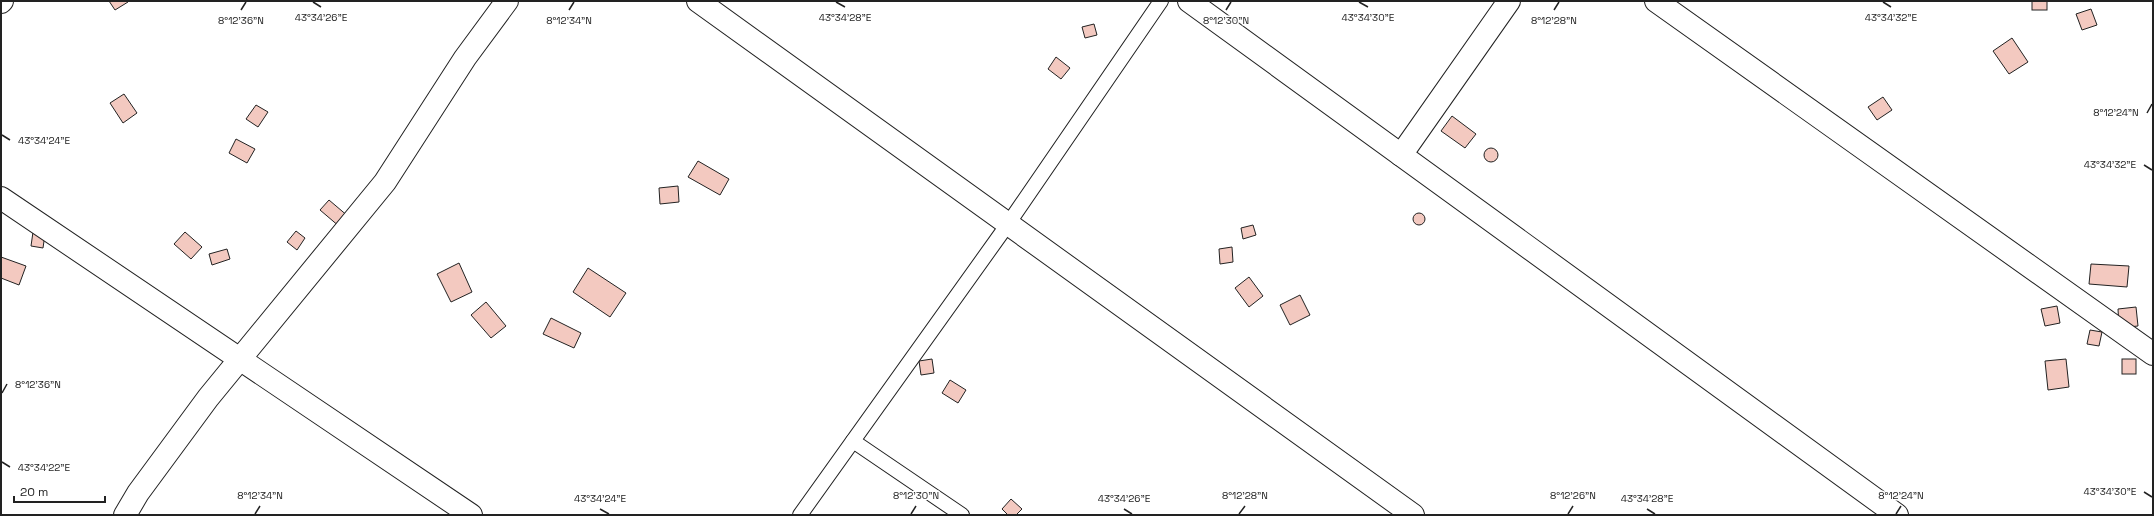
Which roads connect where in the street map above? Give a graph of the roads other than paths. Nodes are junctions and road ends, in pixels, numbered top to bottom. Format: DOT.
graph roads {
  1 [pos="507,1"];
  2 [pos="698,1"];
  3 [pos="1161,1"];
  4 [pos="1189,1"];
  5 [pos="1509,1"];
  6 [pos="1656,1"];
  7 [pos="1401,155"];
  8 [pos="1,198"];
  9 [pos="1008,224"];
  10 [pos="2153,354"];
  11 [pos="240,359"];
  12 [pos="853,441"];
  13 [pos="125,515"];
  14 [pos="471,515"];
  15 [pos="800,515"];
  16 [pos="962,515"];
  17 [pos="1414,515"];
  18 [pos="1897,515"];
  1 -- 11 [label="street"];
  2 -- 9 [label="street"];
  3 -- 9 [label="lane"];
  4 -- 7 [label="street"];
  5 -- 7 [label="street"];
  6 -- 10 [label="street"];
  7 -- 18 [label="street"];
  8 -- 11 [label="street"];
  9 -- 12 [label="lane"];
  9 -- 17 [label="street"];
  11 -- 13 [label="street"];
  11 -- 14 [label="street"];
  12 -- 15 [label="lane"];
  12 -- 16 [label="lane"];
}
